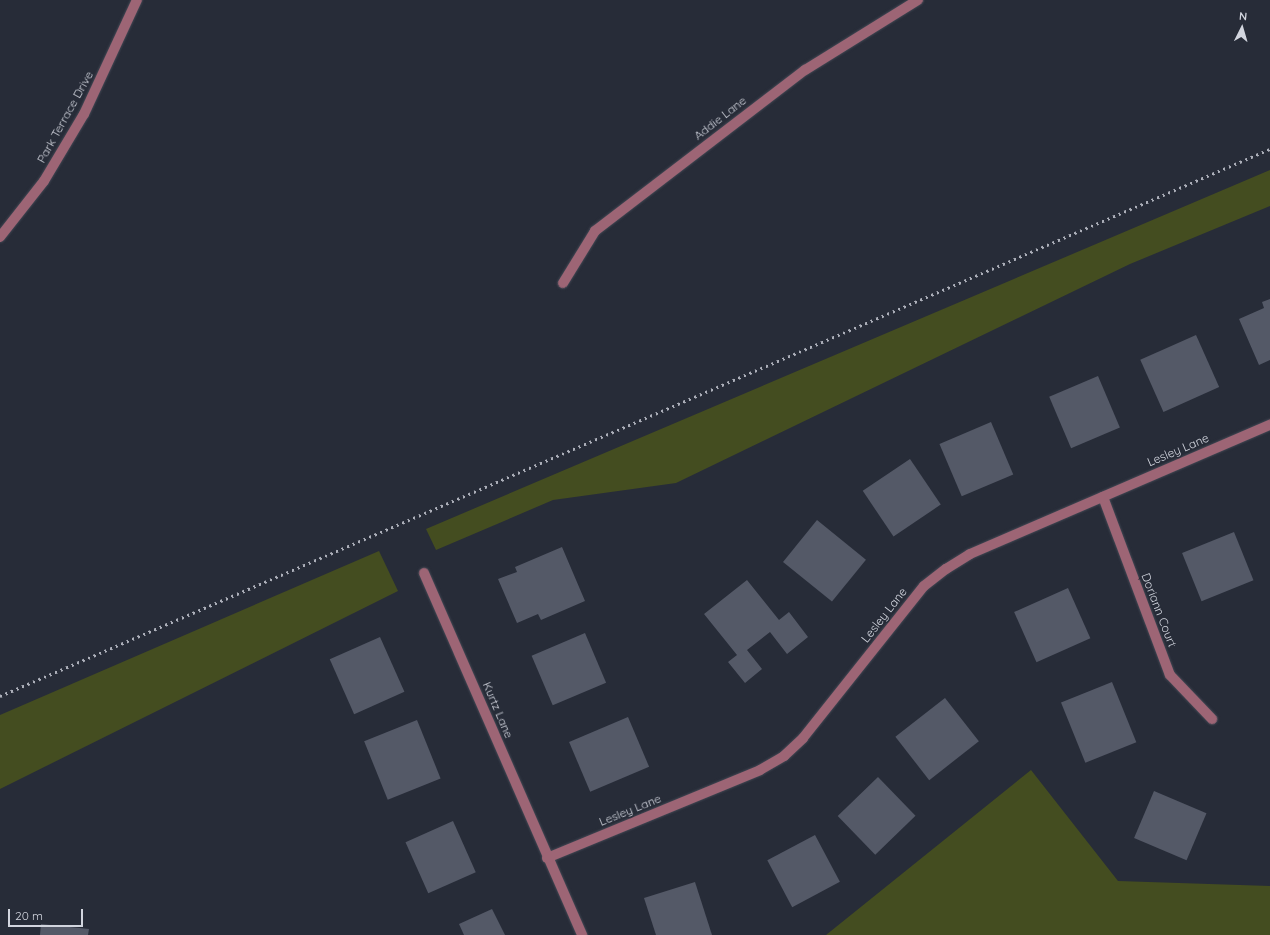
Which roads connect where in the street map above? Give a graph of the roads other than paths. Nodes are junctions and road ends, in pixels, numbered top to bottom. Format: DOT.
graph roads {
  1 [pos="137,0"];
  2 [pos="918,0"];
  3 [pos="0,237"];
  4 [pos="563,284"];
  5 [pos="1270,425"];
  6 [pos="1103,497"];
  7 [pos="424,573"];
  8 [pos="1212,719"];
  9 [pos="547,858"];
  10 [pos="582,935"];
  1 -- 3 [label="street, Park Terrace Drive"];
  2 -- 4 [label="street, Addie Lane"];
  5 -- 6 [label="street, Lesley Lane"];
  6 -- 8 [label="street, Doriann Court"];
  6 -- 9 [label="street, Lesley Lane"];
  7 -- 9 [label="street, Kurtz Lane"];
  9 -- 10 [label="street, Kurtz Lane"];
}
